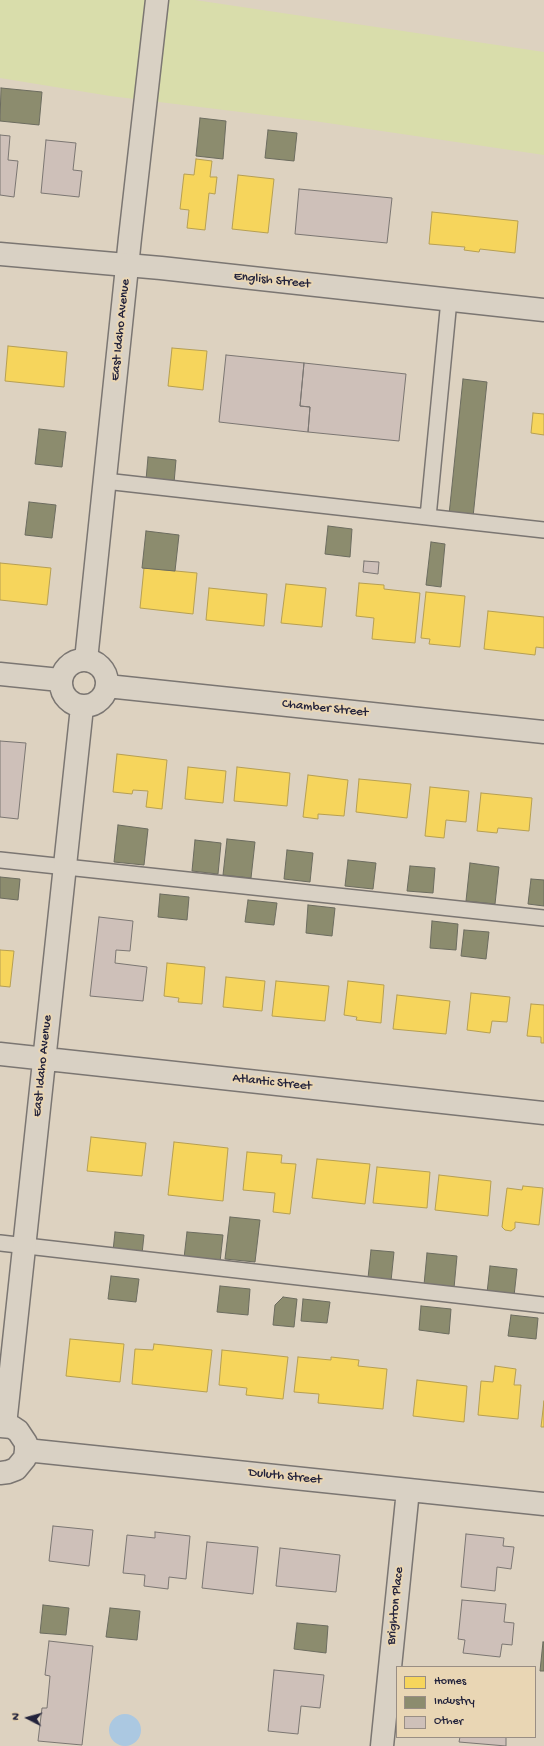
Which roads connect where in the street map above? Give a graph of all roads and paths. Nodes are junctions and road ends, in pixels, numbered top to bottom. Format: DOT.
graph roads {
  1 [pos="157,0"];
  2 [pos="0,254"];
  3 [pos="127,265"];
  4 [pos="449,300"];
  5 [pos="544,310"];
  6 [pos="105,481"];
  7 [pos="428,517"];
  8 [pos="544,530"];
  9 [pos="86,660"];
  10 [pos="0,674"];
  11 [pos="60,680"];
  12 [pos="107,686"];
  13 [pos="82,707"];
  14 [pos="544,732"];
  15 [pos="0,860"];
  16 [pos="64,866"];
  17 [pos="544,918"];
  18 [pos="0,1054"];
  19 [pos="44,1058"];
  20 [pos="544,1113"];
  21 [pos="0,1243"];
  22 [pos="24,1246"];
  23 [pos="544,1305"];
  24 [pos="2,1426"];
  25 [pos="26,1450"];
  26 [pos="0,1476"];
  27 [pos="408,1490"];
  28 [pos="544,1504"];
  29 [pos="382,1746"];
  1 -- 3 [label="street, East Idaho Avenue"];
  2 -- 3 [label="street, English Street"];
  3 -- 4 [label="street, English Street"];
  3 -- 6 [label="street, East Idaho Avenue"];
  4 -- 5 [label="street, English Street"];
  4 -- 7 [label="lane"];
  6 -- 7 [label="lane"];
  6 -- 9 [label="street, East Idaho Avenue"];
  7 -- 8 [label="lane"];
  9 -- 11 [label="street"];
  9 -- 12 [label="street"];
  10 -- 11 [label="street"];
  11 -- 13 [label="street"];
  12 -- 13 [label="street"];
  12 -- 14 [label="street, Chamber Street"];
  13 -- 16 [label="street, East Idaho Avenue"];
  15 -- 16 [label="lane"];
  16 -- 17 [label="lane"];
  16 -- 19 [label="street, East Idaho Avenue"];
  18 -- 19 [label="street, Atlantic Street"];
  19 -- 20 [label="street, Atlantic Street"];
  19 -- 22 [label="street, East Idaho Avenue"];
  21 -- 22 [label="lane"];
  22 -- 23 [label="lane"];
  22 -- 24 [label="street, East Idaho Avenue"];
  24 -- 25 [label="street"];
  25 -- 26 [label="street"];
  25 -- 27 [label="street, Duluth Street"];
  27 -- 28 [label="street, Duluth Street"];
  27 -- 29 [label="street, Brighton Place"];
}
